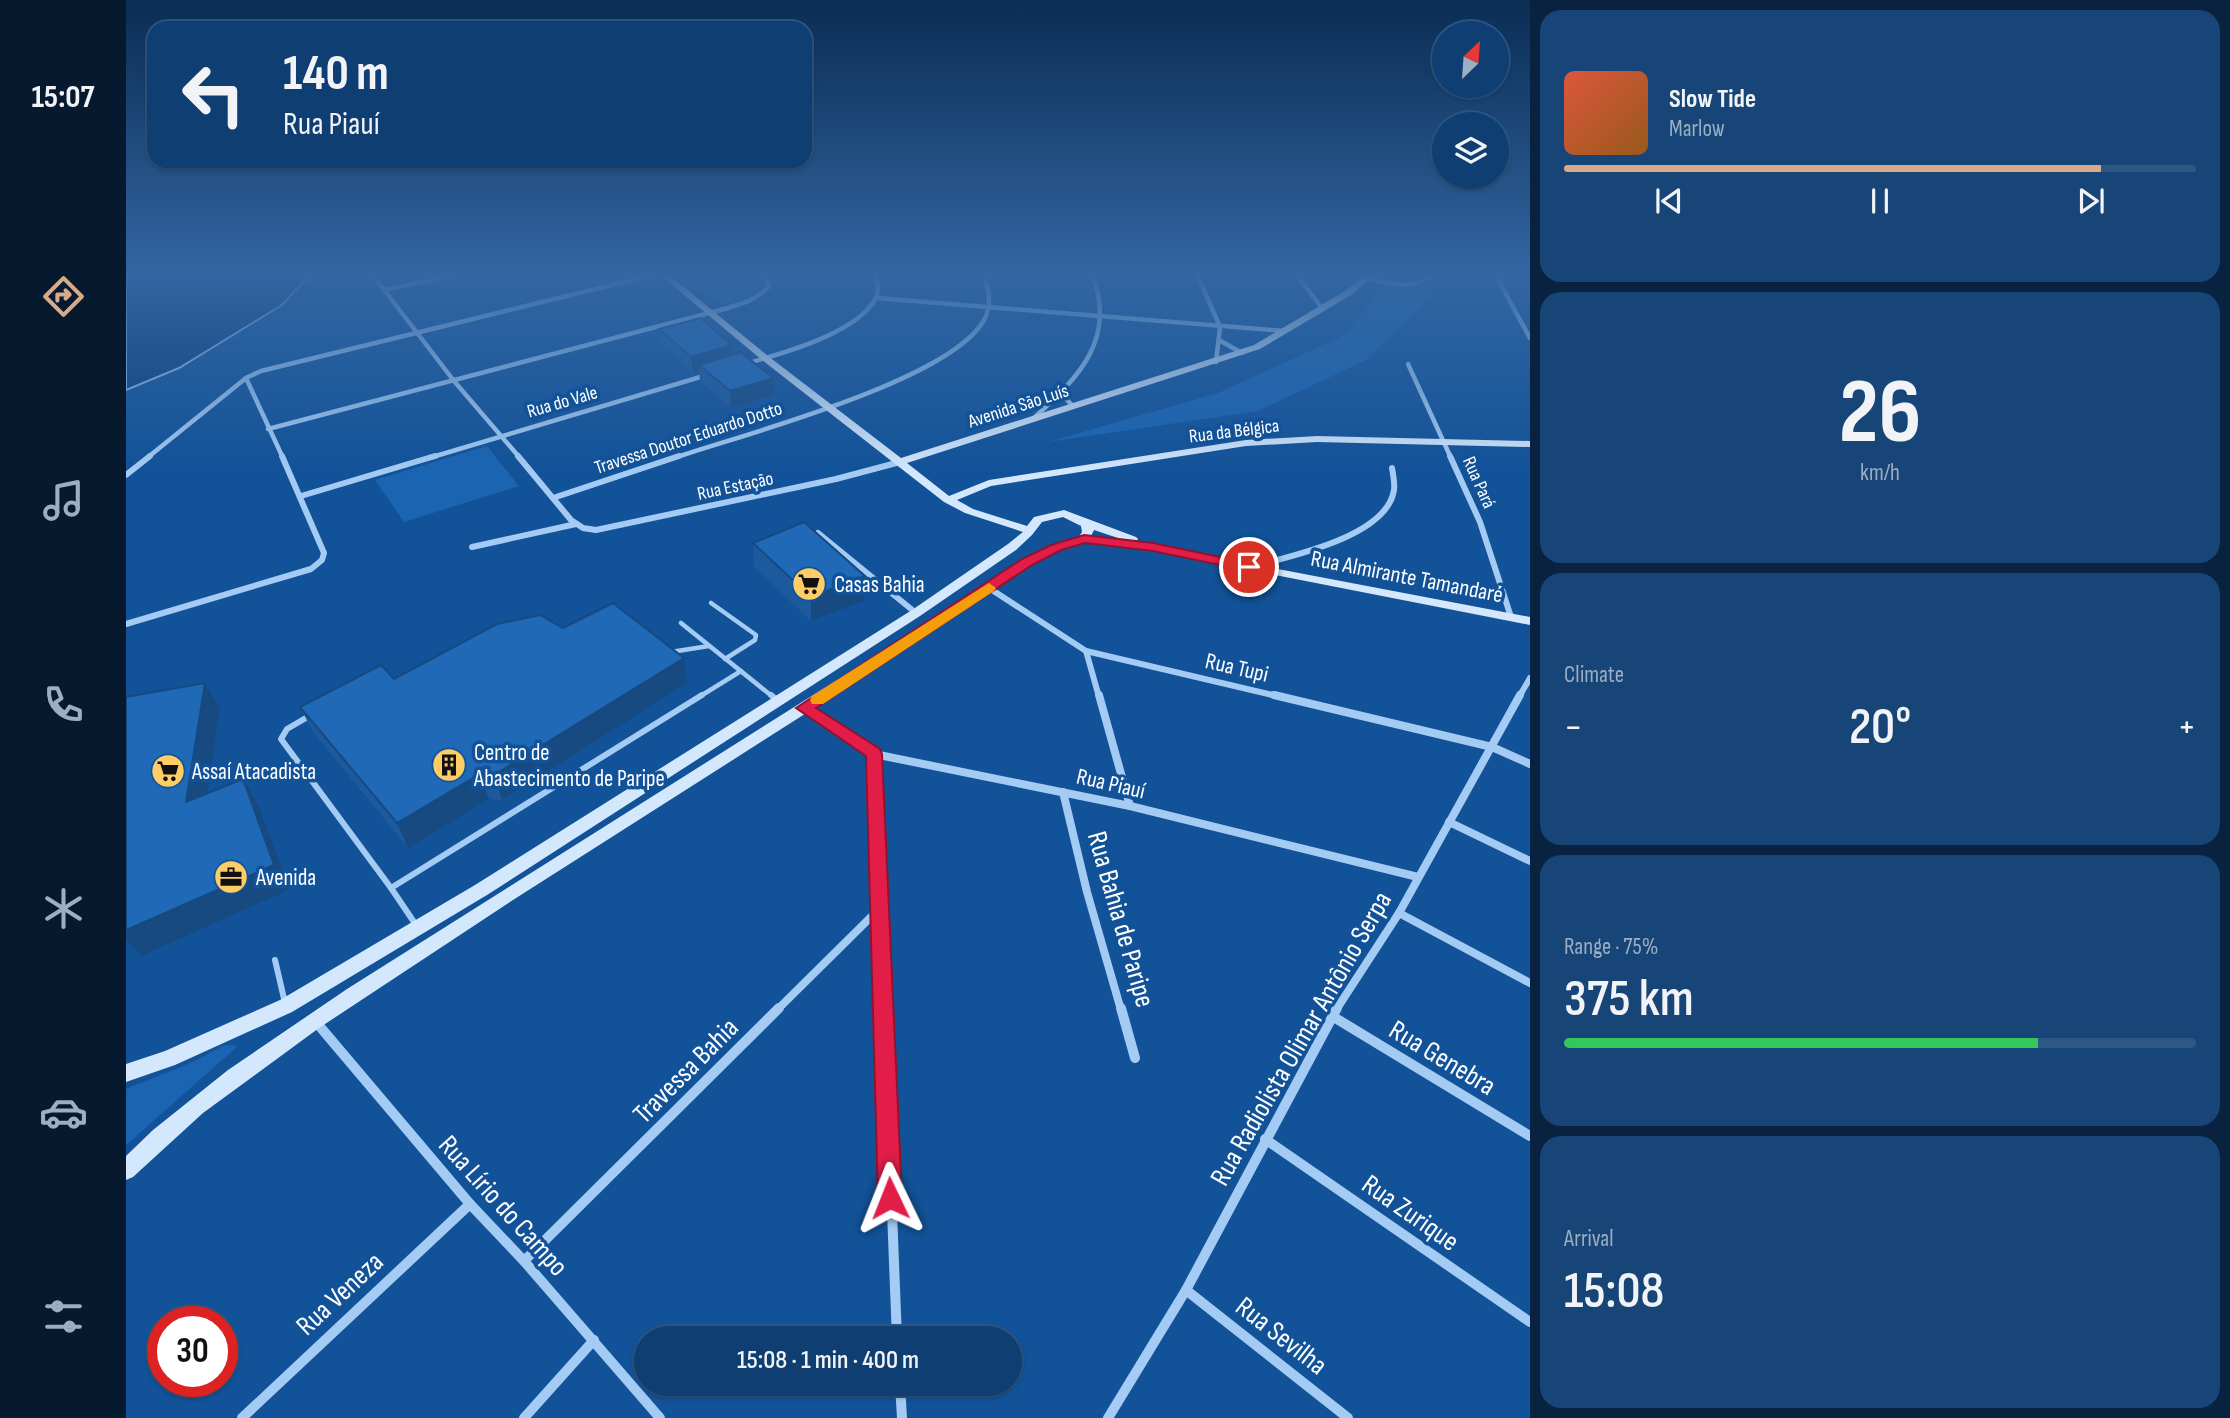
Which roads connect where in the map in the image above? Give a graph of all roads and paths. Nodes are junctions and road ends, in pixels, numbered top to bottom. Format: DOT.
graph roads {
  1 [pos="378,340"];
  2 [pos="422,340"];
  3 [pos="607,340"];
  4 [pos="744,340"];
  5 [pos="815,340"];
  6 [pos="967,340"];
  7 [pos="1095,340"];
  8 [pos="1219,340"];
  9 [pos="1266,340"];
  10 [pos="1242,353"];
  11 [pos="765,358"];
  12 [pos="1216,362"];
  13 [pos="1408,365"];
  14 [pos="739,366"];
  15 [pos="712,374"];
  16 [pos="246,378"];
  17 [pos="453,380"];
  18 [pos="1059,393"];
  19 [pos="1072,405"];
  20 [pos="830,406"];
  21 [pos="1035,417"];
  22 [pos="268,429"];
  23 [pos="499,436"];
  24 [pos="1445,441"];
  25 [pos="1530,444"];
  26 [pos="900,462"];
  27 [pos="1392,468"];
  28 [pos="126,475"];
  29 [pos="301,496"];
  30 [pos="556,497"];
  31 [pos="948,499"];
  32 [pos="576,524"];
  33 [pos="1029,530"];
  34 [pos="1086,532"];
  35 [pos="818,533"];
  36 [pos="472,547"];
  37 [pos="1249,567"];
  38 [pos="989,588"];
  39 [pos="711,603"];
  40 [pos="916,613"];
  41 [pos="1511,617"];
  42 [pos="1530,621"];
  43 [pos="681,623"];
  44 [pos="126,624"];
  45 [pos="709,646"];
  46 [pos="1086,651"];
  47 [pos="664,652"];
  48 [pos="725,659"];
  49 [pos="741,671"];
  50 [pos="1530,678"];
  51 [pos="777,701"];
  52 [pos="804,708"];
  53 [pos="320,709"];
  54 [pos="1492,747"];
  55 [pos="874,754"];
  56 [pos="1530,764"];
  57 [pos="1063,792"];
  58 [pos="1130,806"];
  59 [pos="1448,822"];
  60 [pos="1530,861"];
  61 [pos="1418,877"];
  62 [pos="391,888"];
  63 [pos="878,911"];
  64 [pos="1399,913"];
  65 [pos="418,927"];
  66 [pos="275,960"];
  67 [pos="1530,983"];
  68 [pos="286,1006"];
  69 [pos="1332,1016"];
  70 [pos="315,1022"];
  71 [pos="1135,1058"];
  72 [pos="126,1073"];
  73 [pos="1530,1136"];
  74 [pos="1265,1139"];
  75 [pos="126,1170"];
  76 [pos="470,1204"];
  77 [pos="524,1261"];
  78 [pos="1186,1290"];
  79 [pos="1530,1322"];
  80 [pos="896,1326"];
  81 [pos="594,1340"];
  82 [pos="901,1396"];
  83 [pos="242,1418"];
  84 [pos="524,1418"];
  85 [pos="660,1418"];
  86 [pos="902,1418"];
  87 [pos="1108,1418"];
  88 [pos="1348,1418"];
  1 -- 16 [label="street"];
  2 -- 17 [label="street"];
  3 -- 17 [label="street"];
  4 -- 11 [label="main road"];
  5 -- 11 [label="street"];
  6 -- 20 [label="street, Travessa Doutor Eduardo Dotto"];
  7 -- 18 [label="street"];
  8 -- 10 [label="street"];
  8 -- 12 [label="street"];
  9 -- 10 [label="main road, Avenida São Luís"];
  10 -- 12 [label="main road, Avenida São Luís"];
  11 -- 14 [label="street"];
  11 -- 20 [label="main road"];
  12 -- 19 [label="main road, Avenida São Luís"];
  13 -- 24 [label="street, Rua Pará"];
  15 -- 23 [label="street, Rua do Vale"];
  16 -- 22 [label="street"];
  16 -- 28 [label="street"];
  17 -- 22 [label="street"];
  17 -- 23 [label="street"];
  18 -- 19 [label="street"];
  18 -- 21 [label="street"];
  19 -- 21 [label="main road, Avenida São Luís"];
  20 -- 26 [label="main road"];
  20 -- 30 [label="street, Travessa Doutor Eduardo Dotto"];
  21 -- 26 [label="main road, Avenida São Luís"];
  22 -- 29 [label="street"];
  23 -- 29 [label="street, Rua do Vale"];
  23 -- 30 [label="street"];
  24 -- 25 [label="main road, Rua da Bélgica"];
  24 -- 31 [label="main road, Rua da Bélgica"];
  24 -- 41 [label="street, Rua Pará"];
  26 -- 31 [label="main road"];
  26 -- 32 [label="street, Rua Estação"];
  27 -- 37 [label="street"];
  29 -- 44 [label="street"];
  30 -- 32 [label="street"];
  31 -- 33 [label="main road"];
  32 -- 36 [label="street, Rua Estação"];
  33 -- 34 [label="main road"];
  33 -- 40 [label="main road"];
  34 -- 37 [label="main road, Rua Almirante Tamandaré"];
  34 -- 38 [label="main road"];
  35 -- 40 [label="street"];
  37 -- 41 [label="main road, Rua Almirante Tamandaré"];
  38 -- 46 [label="street, Rua Tupi"];
  38 -- 52 [label="main road"];
  39 -- 48 [label="lane"];
  40 -- 51 [label="main road"];
  41 -- 42 [label="main road, Rua Almirante Tamandaré"];
  43 -- 45 [label="lane"];
  45 -- 47 [label="lane"];
  45 -- 48 [label="lane"];
  46 -- 54 [label="street, Rua Tupi"];
  46 -- 58 [label="street"];
  48 -- 49 [label="lane"];
  49 -- 51 [label="lane"];
  49 -- 62 [label="lane"];
  50 -- 54 [label="street, Rua Radiolista Olimar Antônio Serpa"];
  51 -- 65 [label="main road"];
  52 -- 55 [label="street, Rua Piauí"];
  52 -- 70 [label="main road"];
  53 -- 62 [label="lane"];
  54 -- 56 [label="street, Rua Tupi"];
  54 -- 59 [label="street, Rua Radiolista Olimar Antônio Serpa"];
  55 -- 57 [label="street, Rua Piauí"];
  55 -- 63 [label="street"];
  57 -- 58 [label="street, Rua Piauí"];
  57 -- 71 [label="street, Rua Bahia de Paripe"];
  58 -- 61 [label="street, Rua Piauí"];
  59 -- 60 [label="street"];
  59 -- 61 [label="street, Rua Radiolista Olimar Antônio Serpa"];
  61 -- 64 [label="street, Rua Radiolista Olimar Antônio Serpa"];
  62 -- 65 [label="lane"];
  63 -- 77 [label="street, Travessa Bahia"];
  63 -- 80 [label="street"];
  64 -- 67 [label="street"];
  64 -- 69 [label="street, Rua Radiolista Olimar Antônio Serpa"];
  65 -- 68 [label="main road"];
  66 -- 68 [label="lane"];
  68 -- 72 [label="main road"];
  69 -- 73 [label="street, Rua Genebra"];
  69 -- 74 [label="street, Rua Radiolista Olimar Antônio Serpa"];
  70 -- 75 [label="main road"];
  70 -- 76 [label="street, Rua Lírio do Campo"];
  74 -- 78 [label="street, Rua Radiolista Olimar Antônio Serpa"];
  74 -- 79 [label="street, Rua Zurique"];
  76 -- 77 [label="street, Rua Lírio do Campo"];
  76 -- 83 [label="street, Rua Veneza"];
  77 -- 81 [label="street, Rua Lírio do Campo"];
  78 -- 87 [label="street, Rua Radiolista Olimar Antônio Serpa"];
  78 -- 88 [label="street, Rua Sevilha"];
  81 -- 84 [label="street"];
  81 -- 85 [label="street, Rua Lírio do Campo"];
  82 -- 86 [label="street"];
}
